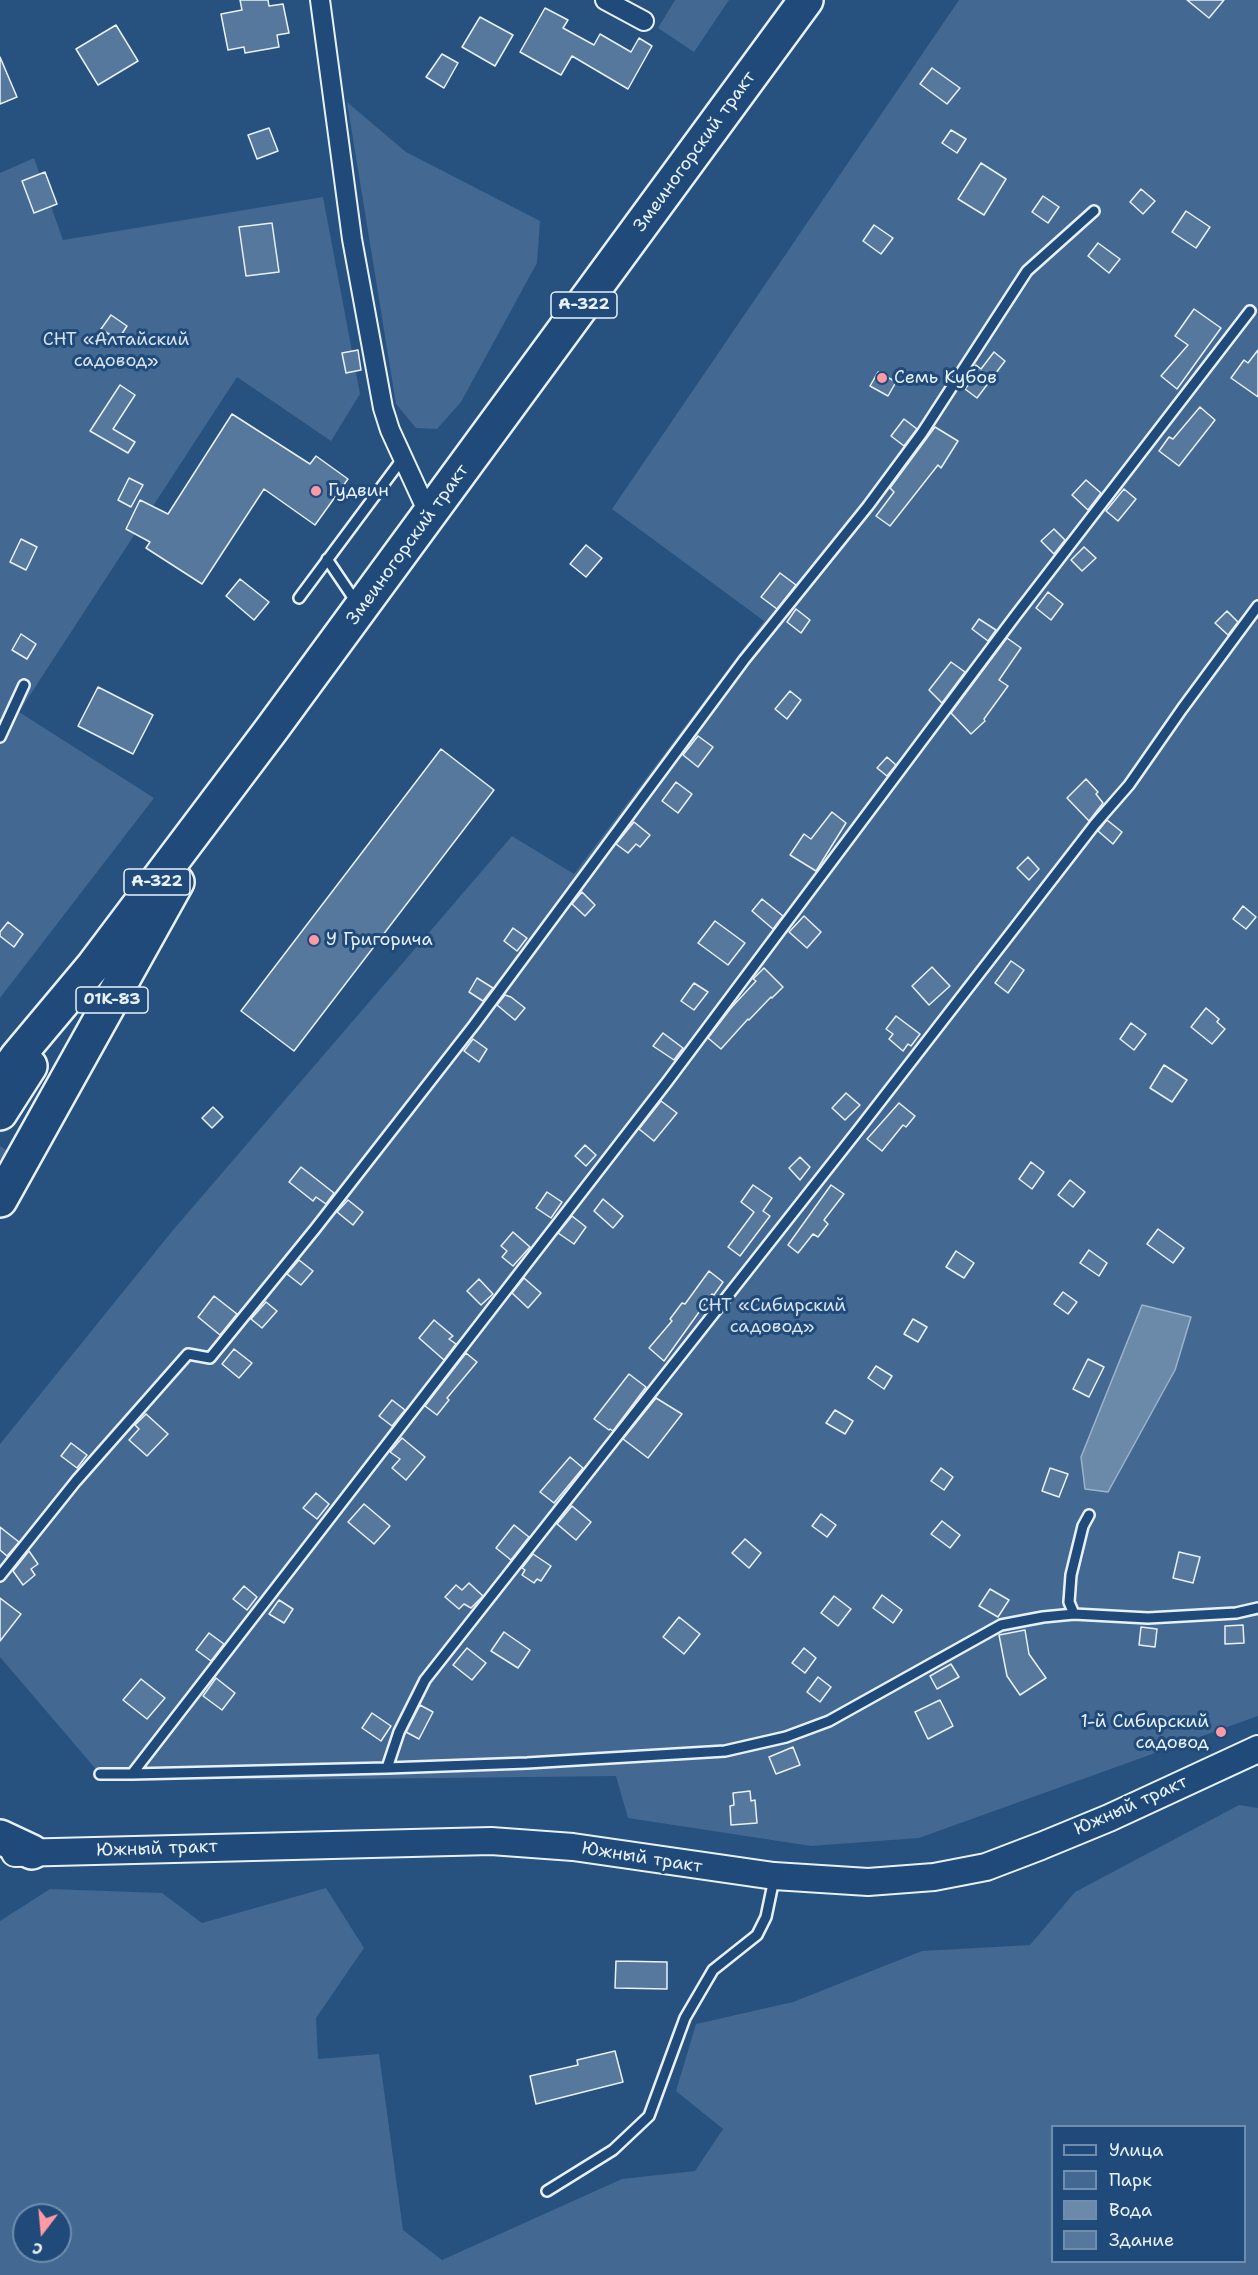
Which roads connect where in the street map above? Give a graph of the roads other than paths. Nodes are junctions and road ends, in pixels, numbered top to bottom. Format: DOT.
graph roads {
  1 [pos="320,0"];
  2 [pos="605,0"];
  3 [pos="806,0"];
  4 [pos="644,21"];
  5 [pos="1094,211"];
  6 [pos="1250,311"];
  7 [pos="403,458"];
  8 [pos="429,515"];
  9 [pos="327,559"];
  10 [pos="299,598"];
  11 [pos="1258,606"];
  12 [pos="361,609"];
  13 [pos="24,685"];
  14 [pos="0,737"];
  15 [pos="220,799"];
  16 [pos="160,913"];
  17 [pos="94,965"];
  18 [pos="0,1081"];
  19 [pos="0,1113"];
  20 [pos="6,1150"];
  21 [pos="0,1200"];
  22 [pos="1089,1515"];
  23 [pos="0,1576"];
  24 [pos="1258,1608"];
  25 [pos="1074,1614"];
  26 [pos="1258,1749"];
  27 [pos="387,1768"];
  28 [pos="100,1774"];
  29 [pos="132,1774"];
  30 [pos="0,1837"];
  31 [pos="32,1852"];
  32 [pos="0,1854"];
  33 [pos="774,1876"];
  34 [pos="547,2191"];
  1 -- 7 [label="street"];
  2 -- 4 [label="street"];
  3 -- 8 [label="highway, Змеиногорский тракт / А-322"];
  5 -- 23 [label="lane"];
  6 -- 29 [label="lane"];
  7 -- 8 [label="street"];
  7 -- 9 [label="lane"];
  8 -- 12 [label="highway, Змеиногорский тракт / А-322"];
  9 -- 10 [label="lane"];
  9 -- 12 [label="lane"];
  11 -- 27 [label="lane"];
  12 -- 15 [label="highway, Змеиногорский тракт / А-322"];
  13 -- 14 [label="lane"];
  15 -- 16 [label="highway, 01К-83"];
  15 -- 17 [label="highway, Змеиногорский тракт / А-322"];
  16 -- 20 [label="highway"];
  16 -- 21 [label="highway, 01К-83"];
  17 -- 18 [label="highway, Змеиногорский тракт / А-322"];
  17 -- 19 [label="highway"];
  22 -- 25 [label="lane"];
  24 -- 25 [label="lane"];
  25 -- 27 [label="lane"];
  26 -- 33 [label="main road, Южный тракт"];
  27 -- 29 [label="lane"];
  28 -- 29 [label="lane"];
  30 -- 31 [label="highway"];
  31 -- 32 [label="main road, Южный тракт"];
  31 -- 33 [label="main road, Южный тракт"];
  33 -- 34 [label="lane"];
}
